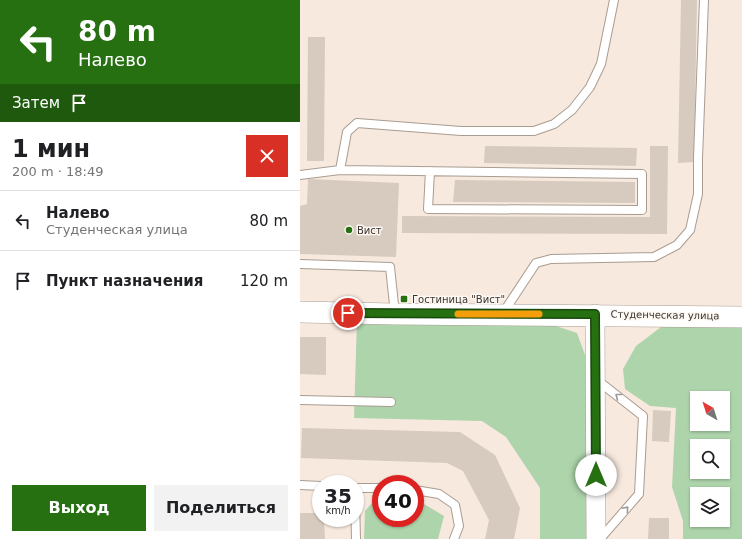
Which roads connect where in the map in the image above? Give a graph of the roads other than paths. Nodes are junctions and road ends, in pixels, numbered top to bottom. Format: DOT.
graph roads {
  1 [pos="614,0"];
  2 [pos="704,0"];
  3 [pos="340,170"];
  4 [pos="430,171"];
  5 [pos="300,175"];
  6 [pos="300,264"];
  7 [pos="300,312"];
  8 [pos="395,314"];
  9 [pos="503,314"];
  10 [pos="595,314"];
  11 [pos="739,317"];
  12 [pos="596,379"];
  13 [pos="300,400"];
  14 [pos="391,402"];
  15 [pos="300,485"];
  16 [pos="312,486"];
  17 [pos="424,492"];
  18 [pos="356,527"];
  19 [pos="356,539"];
  20 [pos="454,539"];
  21 [pos="596,539"];
  22 [pos="600,539"];
  1 -- 3 [label="lane"];
  2 -- 9 [label="lane"];
  3 -- 4 [label="lane"];
  3 -- 5 [label="lane"];
  4 -- 4 [label="lane"];
  6 -- 8 [label="lane"];
  7 -- 8 [label="main road, Студенческая улица"];
  8 -- 9 [label="main road, Студенческая улица"];
  9 -- 10 [label="main road, Студенческая улица"];
  10 -- 11 [label="main road, Студенческая улица"];
  10 -- 12 [label="street"];
  12 -- 21 [label="street"];
  22 -- 12 [label="lane, one-way"];
  13 -- 14 [label="lane"];
  15 -- 16 [label="lane"];
  17 -- 20 [label="lane"];
  18 -- 19 [label="lane"];
}
